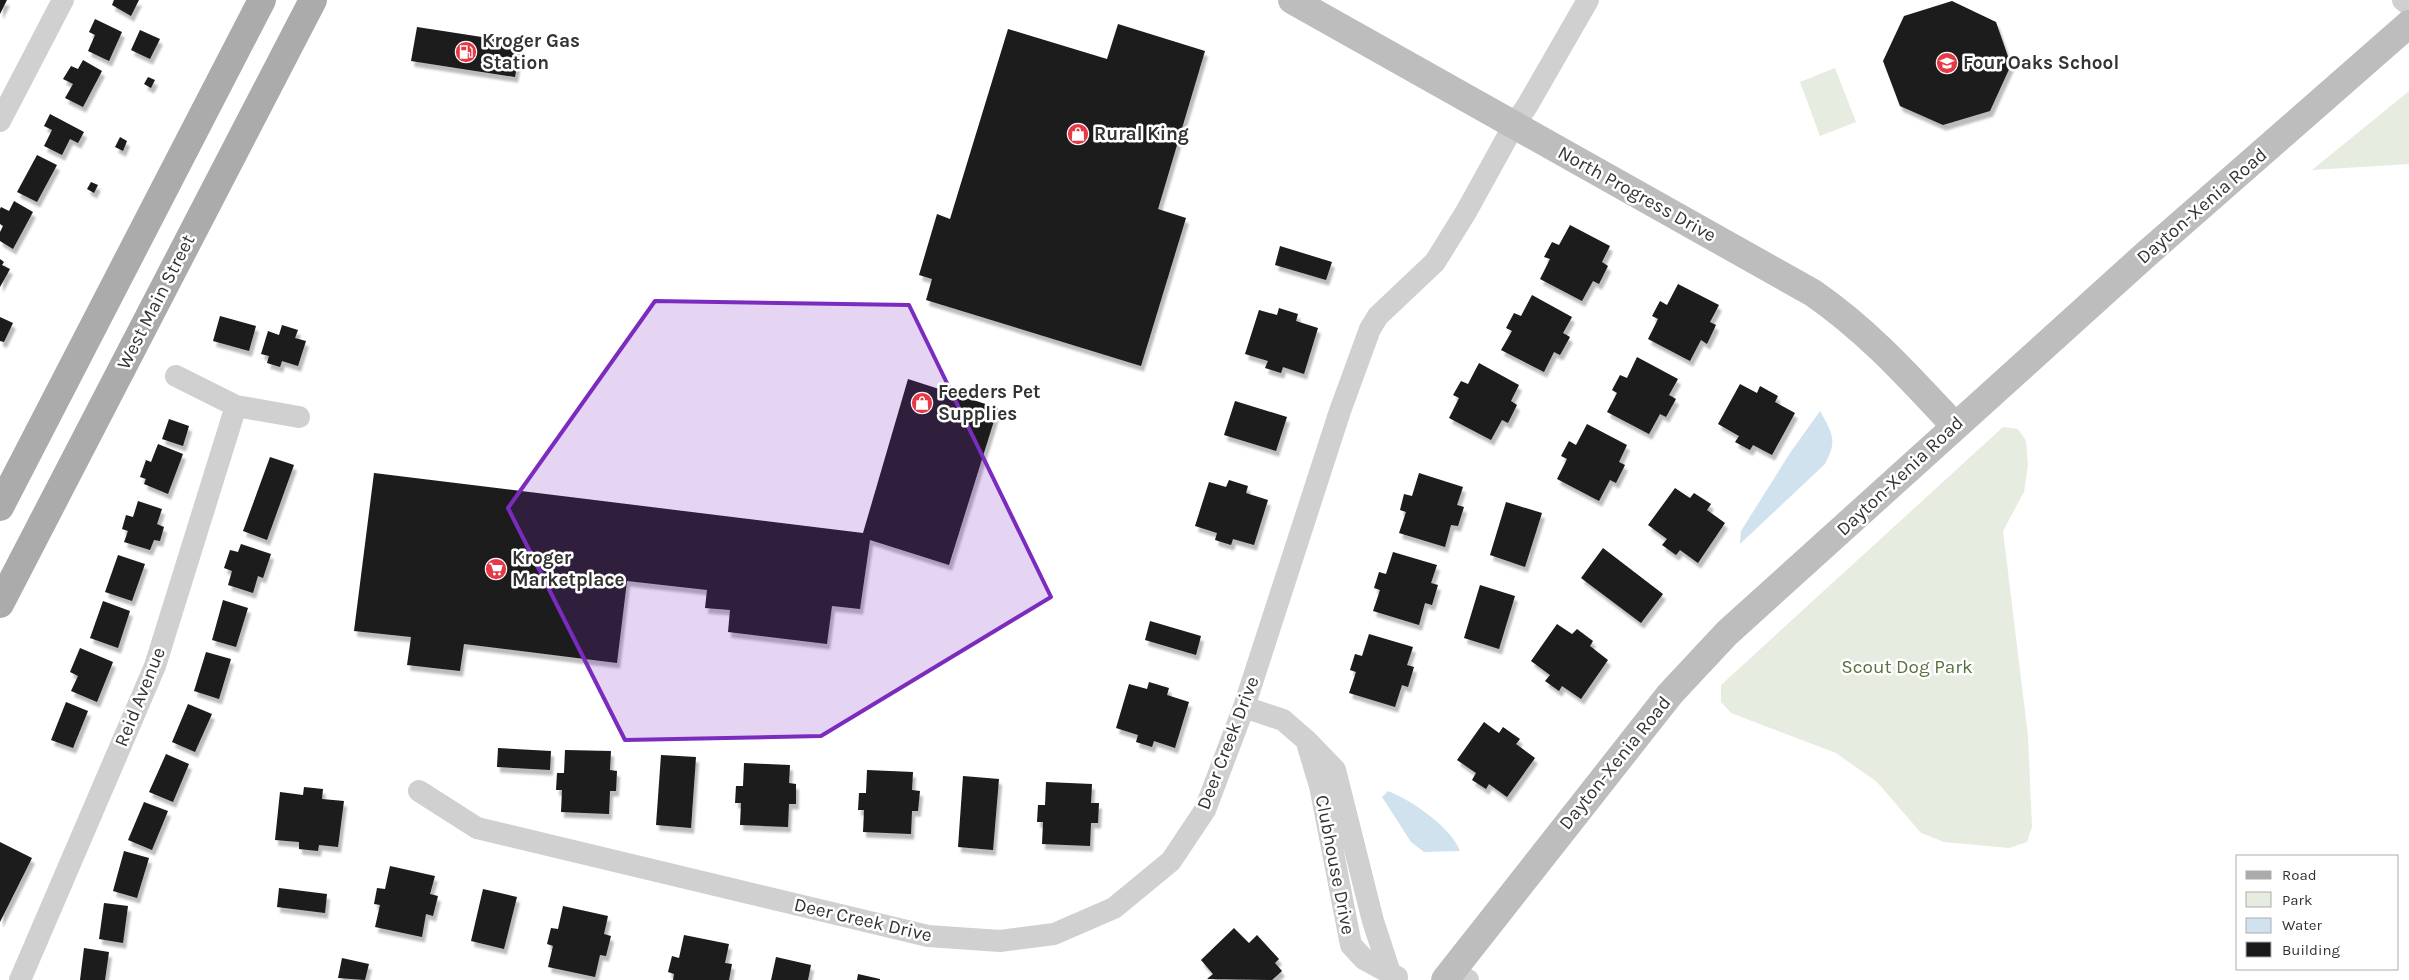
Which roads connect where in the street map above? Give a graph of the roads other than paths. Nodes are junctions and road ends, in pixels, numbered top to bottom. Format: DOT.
graph roads {
  1 [pos="63,0"];
  2 [pos="262,0"];
  3 [pos="313,0"];
  4 [pos="1292,0"];
  5 [pos="1588,0"];
  6 [pos="2403,0"];
  7 [pos="2409,5"];
  8 [pos="2409,24"];
  9 [pos="0,121"];
  10 [pos="1514,125"];
  11 [pos="176,376"];
  12 [pos="236,406"];
  13 [pos="299,417"];
  14 [pos="1954,425"];
  15 [pos="0,507"];
  16 [pos="0,604"];
  17 [pos="1244,707"];
  18 [pos="420,791"];
  19 [pos="1395,975"];
  20 [pos="1454,978"];
  21 [pos="20,980"];
  1 -- 9 [label="street"];
  2 -- 15 [label="main road"];
  3 -- 16 [label="main road, West Main Street"];
  4 -- 10 [label="main road, North Progress Drive"];
  5 -- 10 [label="street, Deer Creek Drive"];
  6 -- 7 [label="street"];
  8 -- 14 [label="main road, Dayton-Xenia Road"];
  10 -- 14 [label="main road, North Progress Drive"];
  10 -- 17 [label="street, Deer Creek Drive"];
  11 -- 12 [label="street"];
  12 -- 13 [label="street"];
  12 -- 21 [label="street, Reid Avenue"];
  14 -- 20 [label="main road, Dayton-Xenia Road"];
  17 -- 18 [label="street, Deer Creek Drive"];
  17 -- 19 [label="street, Clubhouse Drive"];
}
